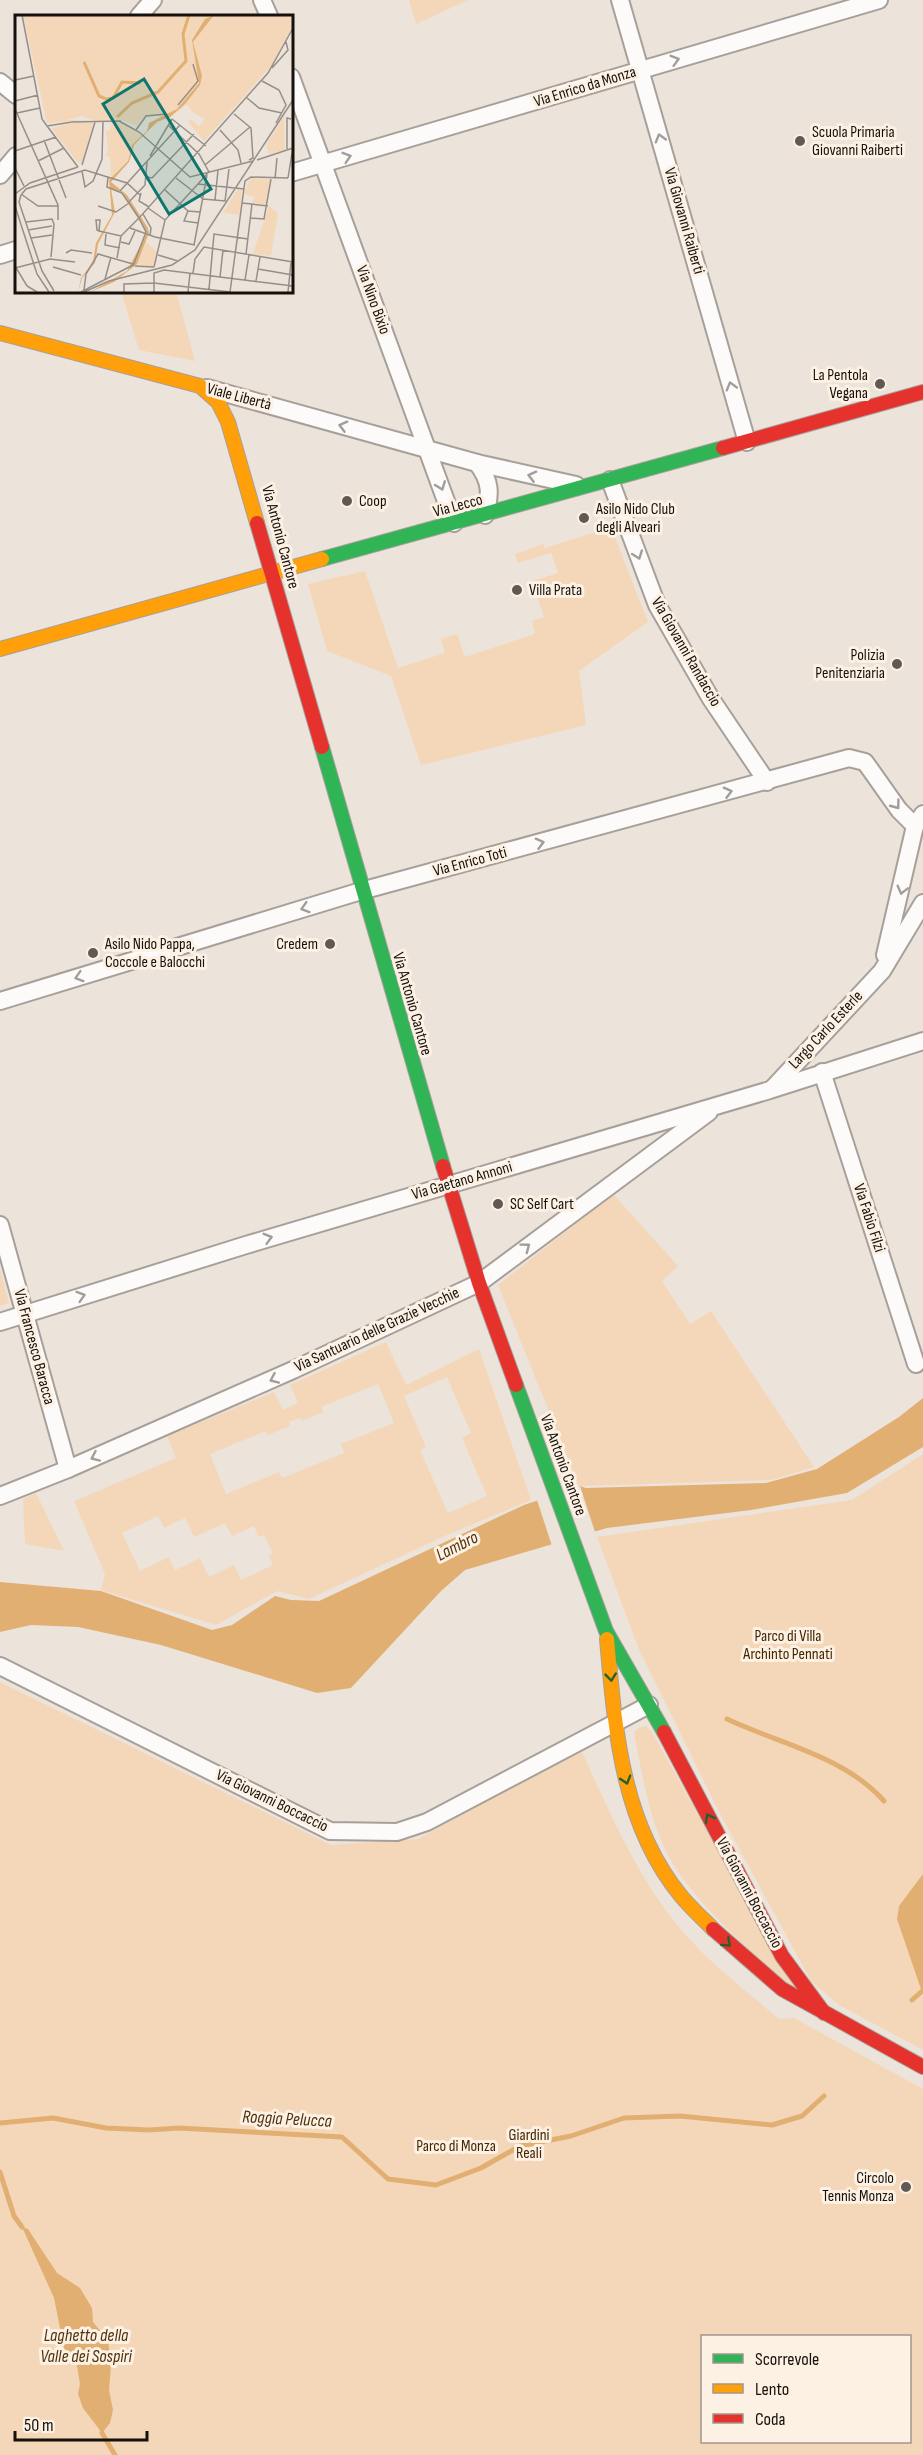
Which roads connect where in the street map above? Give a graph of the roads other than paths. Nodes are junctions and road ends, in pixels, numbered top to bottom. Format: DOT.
graph roads {
  1 [pos="153,0"];
  2 [pos="262,0"];
  3 [pos="620,0"];
  4 [pos="879,0"];
  5 [pos="140,15"];
  6 [pos="268,15"];
  7 [pos="641,70"];
  8 [pos="292,80"];
  9 [pos="0,82"];
  10 [pos="15,94"];
  11 [pos="15,157"];
  12 [pos="324,164"];
  13 [pos="292,173"];
  14 [pos="0,175"];
  15 [pos="15,250"];
  16 [pos="0,255"];
  17 [pos="0,333"];
  18 [pos="200,386"];
  19 [pos="923,392"];
  20 [pos="747,442"];
  21 [pos="427,449"];
  22 [pos="477,463"];
  23 [pos="610,480"];
  24 [pos="589,486"];
  25 [pos="485,515"];
  26 [pos="454,524"];
  27 [pos="273,574"];
  28 [pos="0,649"];
  29 [pos="767,782"];
  30 [pos="919,820"];
  31 [pos="917,856"];
  32 [pos="361,891"];
  33 [pos="923,903"];
  34 [pos="882,971"];
  35 [pos="0,1001"];
  36 [pos="923,1041"];
  37 [pos="822,1072"];
  38 [pos="770,1090"];
  39 [pos="719,1104"];
  40 [pos="448,1185"];
  41 [pos="0,1225"];
  42 [pos="479,1282"];
  43 [pos="25,1313"];
  44 [pos="0,1322"];
  45 [pos="916,1364"];
  46 [pos="68,1469"];
  47 [pos="0,1496"];
  48 [pos="606,1631"];
  49 [pos="0,1666"];
  50 [pos="649,1704"];
  51 [pos="615,1723"];
  52 [pos="824,2013"];
  53 [pos="923,2067"];
  1 -- 5 [label="street"];
  2 -- 6 [label="street"];
  3 -- 7 [label="street, Via Giovanni Raiberti"];
  7 -- 4 [label="street, Via Enrico da Monza, one-way"];
  12 -- 7 [label="street, Via Enrico da Monza, one-way"];
  20 -- 7 [label="street, Via Giovanni Raiberti, one-way"];
  8 -- 12 [label="street, Via Nino Bixio"];
  9 -- 10 [label="street"];
  11 -- 14 [label="street"];
  12 -- 13 [label="street, Via Enrico da Monza"];
  12 -- 21 [label="street, Via Nino Bixio"];
  15 -- 16 [label="street"];
  17 -- 18 [label="main road, Viale Libertà"];
  21 -- 18 [label="street, Viale Libertà, one-way"];
  18 -- 27 [label="main road, Via Antonio Cantore"];
  19 -- 20 [label="main road, Via Lecco"];
  20 -- 23 [label="main road, Via Lecco"];
  21 -- 22 [label="street, Viale Libertà"];
  21 -- 26 [label="street, Via Nino Bixio, one-way"];
  24 -- 22 [label="street, Viale Libertà, one-way"];
  22 -- 25 [label="street"];
  23 -- 24 [label="main road, Via Lecco"];
  23 -- 29 [label="street, Via Giovanni Randaccio, one-way"];
  24 -- 25 [label="main road, Via Lecco"];
  25 -- 26 [label="main road, Via Lecco"];
  26 -- 27 [label="main road, Via Lecco"];
  27 -- 28 [label="main road, Via Lecco"];
  27 -- 32 [label="main road, Via Antonio Cantore"];
  29 -- 30 [label="street, Via Enrico Toti, one-way"];
  32 -- 29 [label="street, Via Enrico Toti, one-way"];
  30 -- 31 [label="street, Largo Carlo Esterle"];
  31 -- 34 [label="street, Largo Carlo Esterle, one-way"];
  32 -- 35 [label="street, Via Enrico Toti, one-way"];
  32 -- 40 [label="main road, Via Antonio Cantore"];
  33 -- 34 [label="street, Largo Carlo Esterle"];
  34 -- 38 [label="street, Largo Carlo Esterle"];
  36 -- 37 [label="street, Via Gaetano Annoni"];
  37 -- 38 [label="street, Via Gaetano Annoni"];
  37 -- 45 [label="street, Via Fabio Filzi"];
  38 -- 39 [label="street, Via Gaetano Annoni"];
  39 -- 40 [label="street, Via Gaetano Annoni"];
  42 -- 39 [label="street, Via Santuario delle Grazie Vecchie, one-way"];
  40 -- 42 [label="main road, Via Antonio Cantore"];
  43 -- 40 [label="street, Via Gaetano Annoni, one-way"];
  41 -- 43 [label="street, Via Francesco Baracca"];
  42 -- 46 [label="street, Via Santuario delle Grazie Vecchie, one-way"];
  42 -- 48 [label="main road, Via Antonio Cantore"];
  43 -- 44 [label="street, Via Gaetano Annoni"];
  43 -- 46 [label="street, Via Francesco Baracca"];
  46 -- 47 [label="street, Via Santuario delle Grazie Vecchie"];
  48 -- 50 [label="main road, Via Giovanni Boccaccio"];
  48 -- 51 [label="main road, Via Giovanni Boccaccio, one-way"];
  49 -- 51 [label="street, Via Giovanni Boccaccio"];
  50 -- 51 [label="street, Via Giovanni Boccaccio"];
  52 -- 50 [label="main road, Via Giovanni Boccaccio, one-way"];
  51 -- 52 [label="main road, Via Giovanni Boccaccio, one-way"];
  52 -- 53 [label="main road, Via Giovanni Boccaccio"];
}
